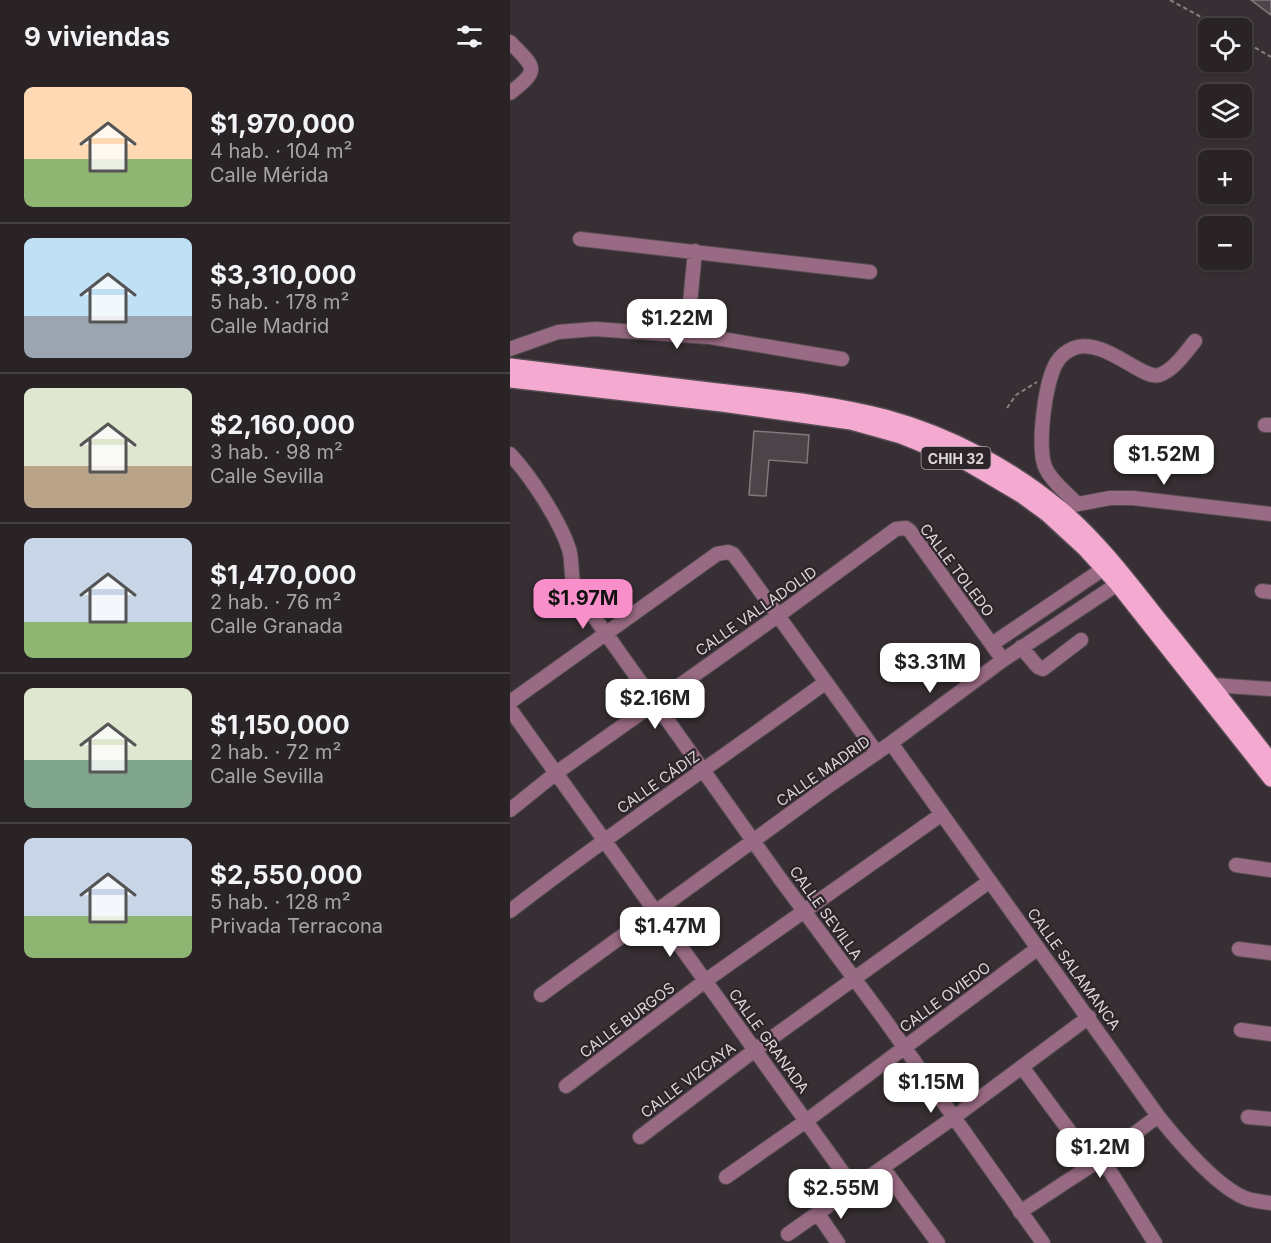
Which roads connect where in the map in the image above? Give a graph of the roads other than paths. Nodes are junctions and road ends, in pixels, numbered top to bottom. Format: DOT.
graph roads {
  1 [pos="510,42"];
  2 [pos="510,93"];
  3 [pos="580,239"];
  4 [pos="694,251"];
  5 [pos="870,272"];
  6 [pos="687,335"];
  7 [pos="1195,341"];
  8 [pos="510,349"];
  9 [pos="842,359"];
  10 [pos="510,366"];
  11 [pos="510,380"];
  12 [pos="510,454"];
  13 [pos="1077,503"];
  14 [pos="1060,508"];
  15 [pos="1271,514"];
  16 [pos="906,528"];
  17 [pos="1104,569"];
  18 [pos="1122,581"];
  19 [pos="779,615"];
  20 [pos="606,633"];
  21 [pos="1081,640"];
  22 [pos="992,644"];
  23 [pos="1021,647"];
  24 [pos="1003,660"];
  25 [pos="826,682"];
  26 [pos="1213,685"];
  27 [pos="1271,689"];
  28 [pos="510,702"];
  29 [pos="655,702"];
  30 [pos="510,709"];
  31 [pos="891,743"];
  32 [pos="1264,744"];
  33 [pos="877,753"];
  34 [pos="1271,761"];
  35 [pos="704,771"];
  36 [pos="556,773"];
  37 [pos="1271,779"];
  38 [pos="510,810"];
  39 [pos="942,814"];
  40 [pos="753,840"];
  41 [pos="603,841"];
  42 [pos="1236,865"];
  43 [pos="1271,870"];
  44 [pos="990,881"];
  45 [pos="510,911"];
  46 [pos="656,911"];
  47 [pos="805,912"];
  48 [pos="1038,948"];
  49 [pos="1239,949"];
  50 [pos="1271,953"];
  51 [pos="855,980"];
  52 [pos="705,981"];
  53 [pos="541,994"];
  54 [pos="1089,1017"];
  55 [pos="1241,1030"];
  56 [pos="1271,1034"];
  57 [pos="904,1048"];
  58 [pos="755,1050"];
  59 [pos="1022,1067"];
  60 [pos="566,1086"];
  61 [pos="1158,1116"];
  62 [pos="1248,1117"];
  63 [pos="952,1118"];
  64 [pos="1271,1119"];
  65 [pos="806,1120"];
  66 [pos="640,1137"];
  67 [pos="1098,1161"];
  68 [pos="883,1168"];
  69 [pos="726,1177"];
  70 [pos="854,1188"];
  71 [pos="1271,1203"];
  72 [pos="1020,1212"];
  73 [pos="818,1214"];
  74 [pos="788,1234"];
  75 [pos="838,1243"];
  76 [pos="938,1243"];
  77 [pos="1043,1243"];
  78 [pos="1155,1243"];
  1 -- 2 [label="street"];
  3 -- 4 [label="street"];
  4 -- 5 [label="street"];
  4 -- 6 [label="street"];
  6 -- 8 [label="street"];
  6 -- 9 [label="street"];
  7 -- 13 [label="street"];
  10 -- 14 [label="main road, CHIH 32"];
  11 -- 17 [label="main road, CHIH 32"];
  12 -- 20 [label="street, CALLE SEVILLA"];
  13 -- 14 [label="street"];
  13 -- 15 [label="street"];
  14 -- 18 [label="main road, CHIH 32"];
  16 -- 19 [label="street, CALLE VALLADOLID"];
  16 -- 22 [label="street, CALLE TOLEDO"];
  17 -- 18 [label="main road, CHIH 32"];
  17 -- 22 [label="street"];
  18 -- 23 [label="street, CALLE MADRID"];
  18 -- 26 [label="main road, CHIH 32"];
  18 -- 37 [label="main road, CHIH 32"];
  19 -- 20 [label="street"];
  19 -- 25 [label="street"];
  19 -- 29 [label="street, CALLE VALLADOLID"];
  20 -- 28 [label="street"];
  20 -- 29 [label="street, CALLE SEVILLA"];
  21 -- 23 [label="street"];
  22 -- 24 [label="street, CALLE TOLEDO"];
  23 -- 24 [label="street, CALLE MADRID"];
  24 -- 31 [label="street, CALLE MADRID"];
  25 -- 33 [label="street"];
  25 -- 35 [label="street, CALLE CÁDIZ"];
  26 -- 27 [label="street"];
  26 -- 32 [label="main road, CHIH 32"];
  29 -- 35 [label="street, CALLE SEVILLA"];
  29 -- 36 [label="street, CALLE VALLADOLID"];
  30 -- 36 [label="street, CALLE GRANADA"];
  31 -- 33 [label="street, CALLE MADRID"];
  31 -- 39 [label="street, CALLE SALAMANCA"];
  32 -- 34 [label="main road, CHIH 32"];
  33 -- 40 [label="street, CALLE MADRID"];
  35 -- 40 [label="street, CALLE SEVILLA"];
  35 -- 41 [label="street, CALLE CÁDIZ"];
  36 -- 38 [label="street, CALLE VALLADOLID"];
  36 -- 41 [label="street, CALLE GRANADA"];
  39 -- 44 [label="street, CALLE SALAMANCA"];
  39 -- 47 [label="street, CALLE BURGOS"];
  40 -- 46 [label="street, CALLE MADRID"];
  40 -- 47 [label="street, CALLE SEVILLA"];
  41 -- 45 [label="street, CALLE CÁDIZ"];
  41 -- 46 [label="street, CALLE GRANADA"];
  42 -- 43 [label="street"];
  44 -- 48 [label="street, CALLE SALAMANCA"];
  44 -- 51 [label="street, CALLE VIZCAYA"];
  46 -- 52 [label="street, CALLE GRANADA"];
  46 -- 53 [label="street, CALLE MADRID"];
  47 -- 51 [label="street, CALLE SEVILLA"];
  47 -- 52 [label="street, CALLE BURGOS"];
  48 -- 54 [label="street, CALLE SALAMANCA"];
  48 -- 57 [label="street, CALLE OVIEDO"];
  49 -- 50 [label="street"];
  51 -- 57 [label="street, CALLE SEVILLA"];
  51 -- 58 [label="street, CALLE VIZCAYA"];
  52 -- 58 [label="street, CALLE GRANADA"];
  52 -- 60 [label="street, CALLE BURGOS"];
  54 -- 59 [label="street"];
  54 -- 61 [label="street, CALLE SALAMANCA"];
  55 -- 56 [label="street"];
  57 -- 63 [label="street, CALLE SEVILLA"];
  57 -- 65 [label="street, CALLE OVIEDO"];
  58 -- 65 [label="street, CALLE GRANADA"];
  58 -- 66 [label="street, CALLE VIZCAYA"];
  59 -- 63 [label="street"];
  59 -- 67 [label="street"];
  61 -- 67 [label="street"];
  61 -- 71 [label="street, CALLE SALAMANCA"];
  62 -- 64 [label="street"];
  63 -- 68 [label="street"];
  63 -- 72 [label="street, CALLE SEVILLA"];
  65 -- 69 [label="street, CALLE OVIEDO"];
  65 -- 70 [label="street, CALLE GRANADA"];
  67 -- 72 [label="street"];
  67 -- 78 [label="street"];
  68 -- 70 [label="street"];
  68 -- 76 [label="street"];
  70 -- 73 [label="street"];
  72 -- 77 [label="street, CALLE SEVILLA"];
  73 -- 74 [label="street"];
  73 -- 75 [label="street"];
}
